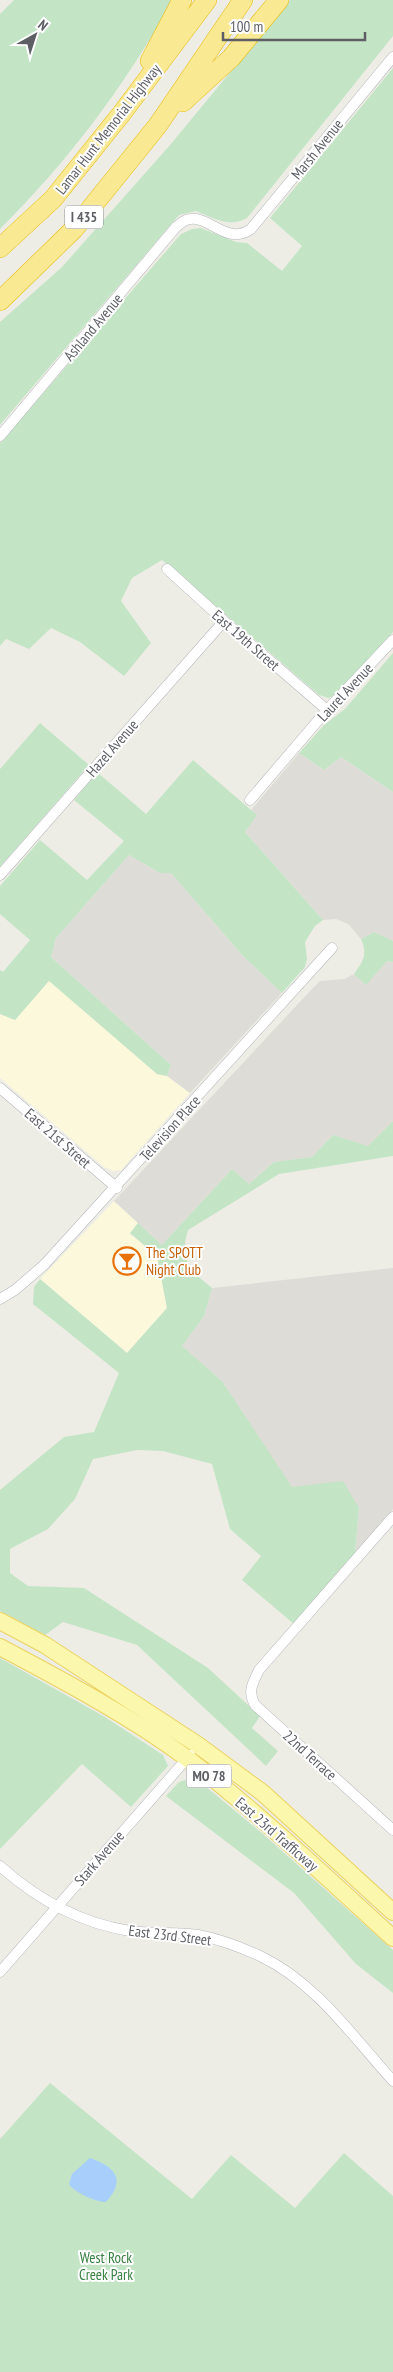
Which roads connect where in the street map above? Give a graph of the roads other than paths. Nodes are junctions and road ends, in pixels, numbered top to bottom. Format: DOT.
graph roads {
  1 [pos="182,0"];
  2 [pos="207,0"];
  3 [pos="244,0"];
  4 [pos="279,0"];
  5 [pos="393,57"];
  6 [pos="122,113"];
  7 [pos="158,125"];
  8 [pos="186,220"];
  9 [pos="0,248"];
  10 [pos="0,301"];
  11 [pos="0,436"];
  12 [pos="167,569"];
  13 [pos="224,621"];
  14 [pos="393,640"];
  15 [pos="327,710"];
  16 [pos="250,800"];
  17 [pos="0,875"];
  18 [pos="332,948"];
  19 [pos="0,1088"];
  20 [pos="117,1188"];
  21 [pos="0,1299"];
  22 [pos="393,1518"];
  23 [pos="0,1621"];
  24 [pos="0,1647"];
  25 [pos="198,1744"];
  26 [pos="187,1758"];
  27 [pos="393,1830"];
  28 [pos="0,1866"];
  29 [pos="56,1907"];
  30 [pos="393,1912"];
  31 [pos="393,1938"];
  32 [pos="0,1972"];
  33 [pos="393,2081"];
  1 -- 6 [label="highway"];
  2 -- 6 [label="highway, Lamar Hunt Memorial Highway / I 435"];
  3 -- 7 [label="highway, I 435"];
  4 -- 7 [label="highway"];
  5 -- 8 [label="street, Marsh Avenue"];
  6 -- 9 [label="highway, Lamar Hunt Memorial Highway / I 435"];
  7 -- 10 [label="highway, I 435"];
  8 -- 11 [label="street, Ashland Avenue"];
  12 -- 13 [label="street, East 19th Street"];
  13 -- 15 [label="street, East 19th Street"];
  13 -- 17 [label="street, Hazel Avenue"];
  14 -- 15 [label="street, Laurel Avenue"];
  15 -- 16 [label="street, Laurel Avenue"];
  18 -- 20 [label="street, Television Place"];
  19 -- 20 [label="street, East 21st Street"];
  20 -- 21 [label="street, Television Place"];
  22 -- 27 [label="street, 22nd Terrace"];
  23 -- 25 [label="main road, East 23rd Trafficway / MO 78"];
  24 -- 26 [label="main road, East 23rd Trafficway / MO 78"];
  25 -- 26 [label="street, Stark Avenue"];
  25 -- 30 [label="main road, East 23rd Trafficway / MO 78"];
  26 -- 29 [label="street, Stark Avenue"];
  26 -- 31 [label="main road, East 23rd Trafficway / MO 78"];
  28 -- 29 [label="street, East 23rd Street"];
  29 -- 32 [label="street, Stark Avenue"];
  29 -- 33 [label="street, East 23rd Street"];
}
